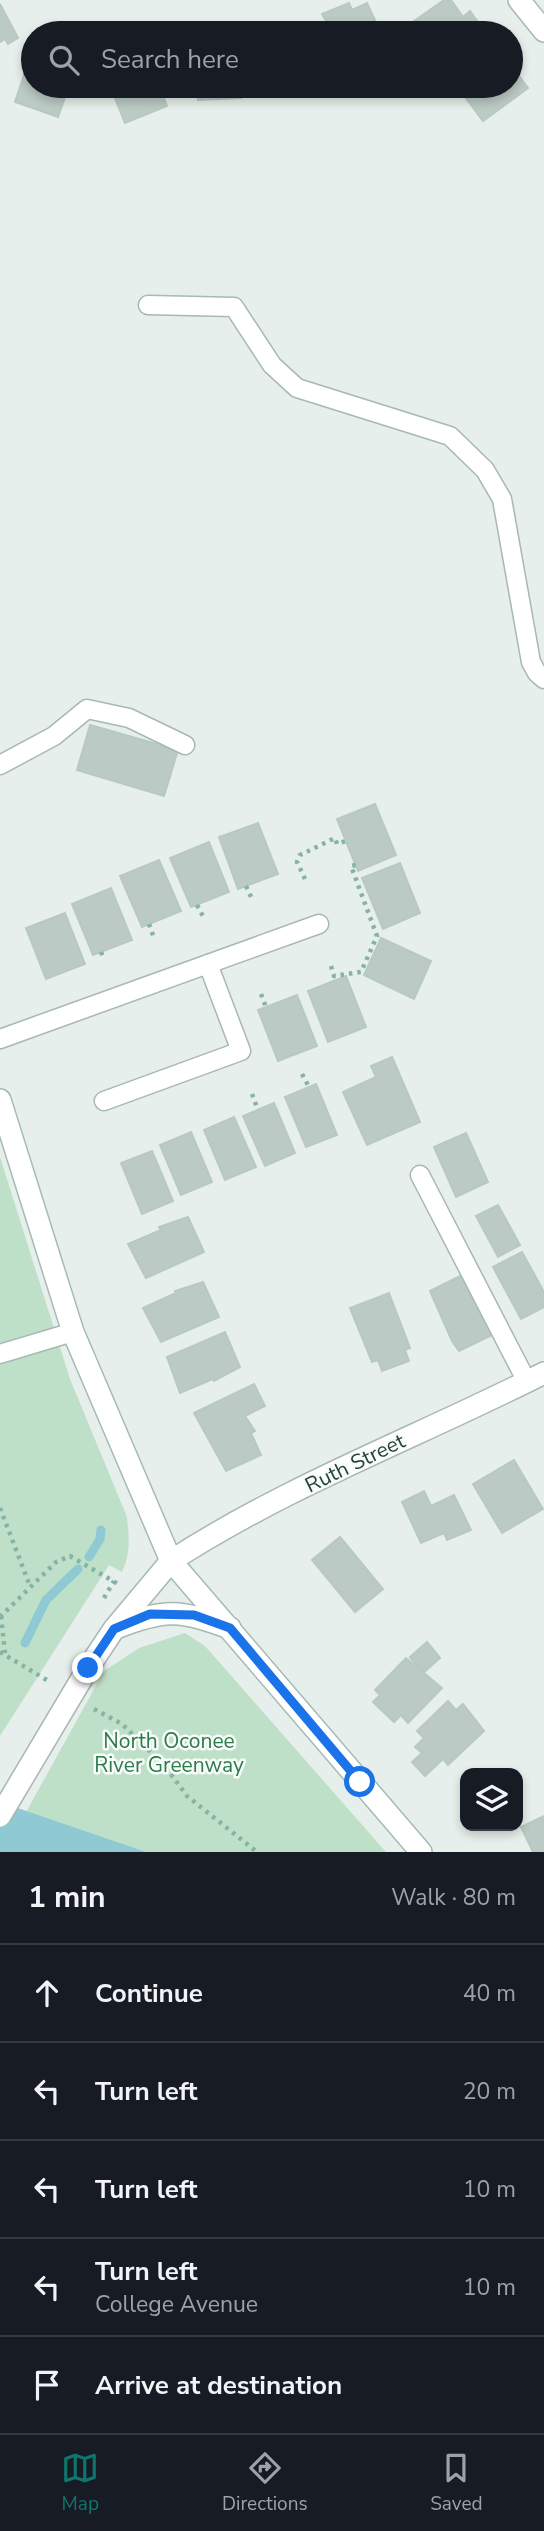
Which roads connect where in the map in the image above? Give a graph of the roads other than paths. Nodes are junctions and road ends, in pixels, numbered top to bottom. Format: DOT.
graph roads {
  1 [pos="519,0"];
  2 [pos="544,30"];
  3 [pos="148,305"];
  4 [pos="544,679"];
  5 [pos="185,745"];
  6 [pos="0,765"];
  7 [pos="319,924"];
  8 [pos="208,964"];
  9 [pos="0,1039"];
  10 [pos="0,1100"];
  11 [pos="104,1101"];
  12 [pos="420,1175"];
  13 [pos="73,1332"];
  14 [pos="0,1354"];
  15 [pos="536,1377"];
  16 [pos="171,1560"];
  17 [pos="230,1628"];
  18 [pos="114,1629"];
  19 [pos="0,1816"];
  20 [pos="421,1852"];
  1 -- 2 [label="street"];
  3 -- 4 [label="lane"];
  5 -- 6 [label="lane"];
  7 -- 8 [label="lane"];
  8 -- 9 [label="lane"];
  8 -- 11 [label="lane"];
  10 -- 13 [label="street"];
  12 -- 15 [label="lane"];
  13 -- 14 [label="lane"];
  13 -- 16 [label="street"];
  15 -- 16 [label="street, Ruth Street"];
  16 -- 17 [label="street"];
  16 -- 18 [label="street, Ruth Street"];
  17 -- 18 [label="street"];
  17 -- 20 [label="street"];
  18 -- 19 [label="street, Ruth Street, bridge"];
}
